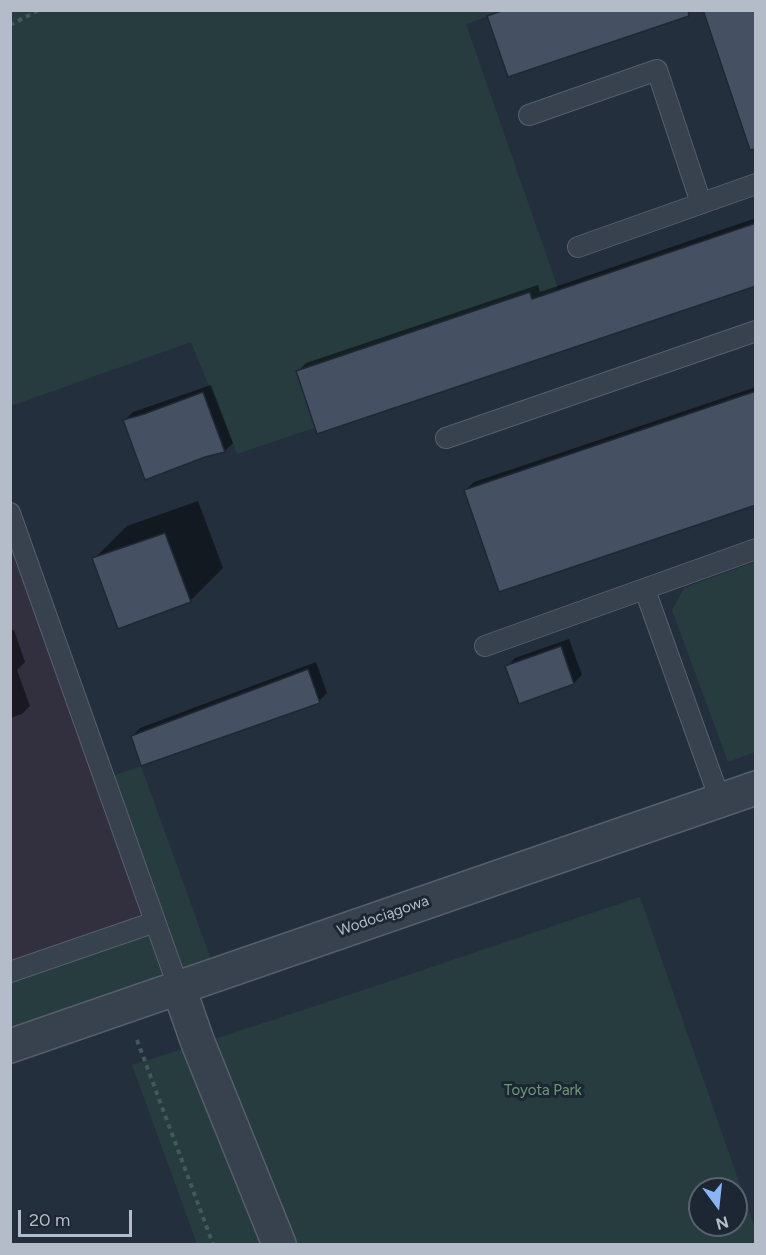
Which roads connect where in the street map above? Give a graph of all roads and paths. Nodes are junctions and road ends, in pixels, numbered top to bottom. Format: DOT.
graph roads {
  1 [pos="39,10"];
  2 [pos="10,25"];
  3 [pos="529,115"];
  4 [pos="756,184"];
  5 [pos="701,203"];
  6 [pos="578,247"];
  7 [pos="756,331"];
  8 [pos="446,438"];
  9 [pos="10,513"];
  10 [pos="15,542"];
  11 [pos="756,549"];
  12 [pos="645,590"];
  13 [pos="485,646"];
  14 [pos="756,788"];
  15 [pos="720,800"];
  16 [pos="155,922"];
  17 [pos="10,972"];
  18 [pos="178,986"];
  19 [pos="124,1005"];
  20 [pos="10,1046"];
  21 [pos="213,1245"];
  22 [pos="279,1245"];
  1 -- 2 [label="path"];
  3 -- 5 [label="lane"];
  4 -- 5 [label="lane"];
  5 -- 6 [label="lane"];
  7 -- 8 [label="lane"];
  9 -- 10 [label="lane"];
  10 -- 16 [label="lane"];
  11 -- 12 [label="lane"];
  12 -- 13 [label="lane"];
  12 -- 15 [label="lane"];
  14 -- 15 [label="street, Wodociągowa"];
  15 -- 18 [label="street, Wodociągowa"];
  16 -- 17 [label="lane"];
  16 -- 18 [label="lane"];
  18 -- 19 [label="street, Wodociągowa"];
  18 -- 22 [label="street"];
  19 -- 20 [label="street, Wodociągowa"];
  19 -- 21 [label="path"];
}
